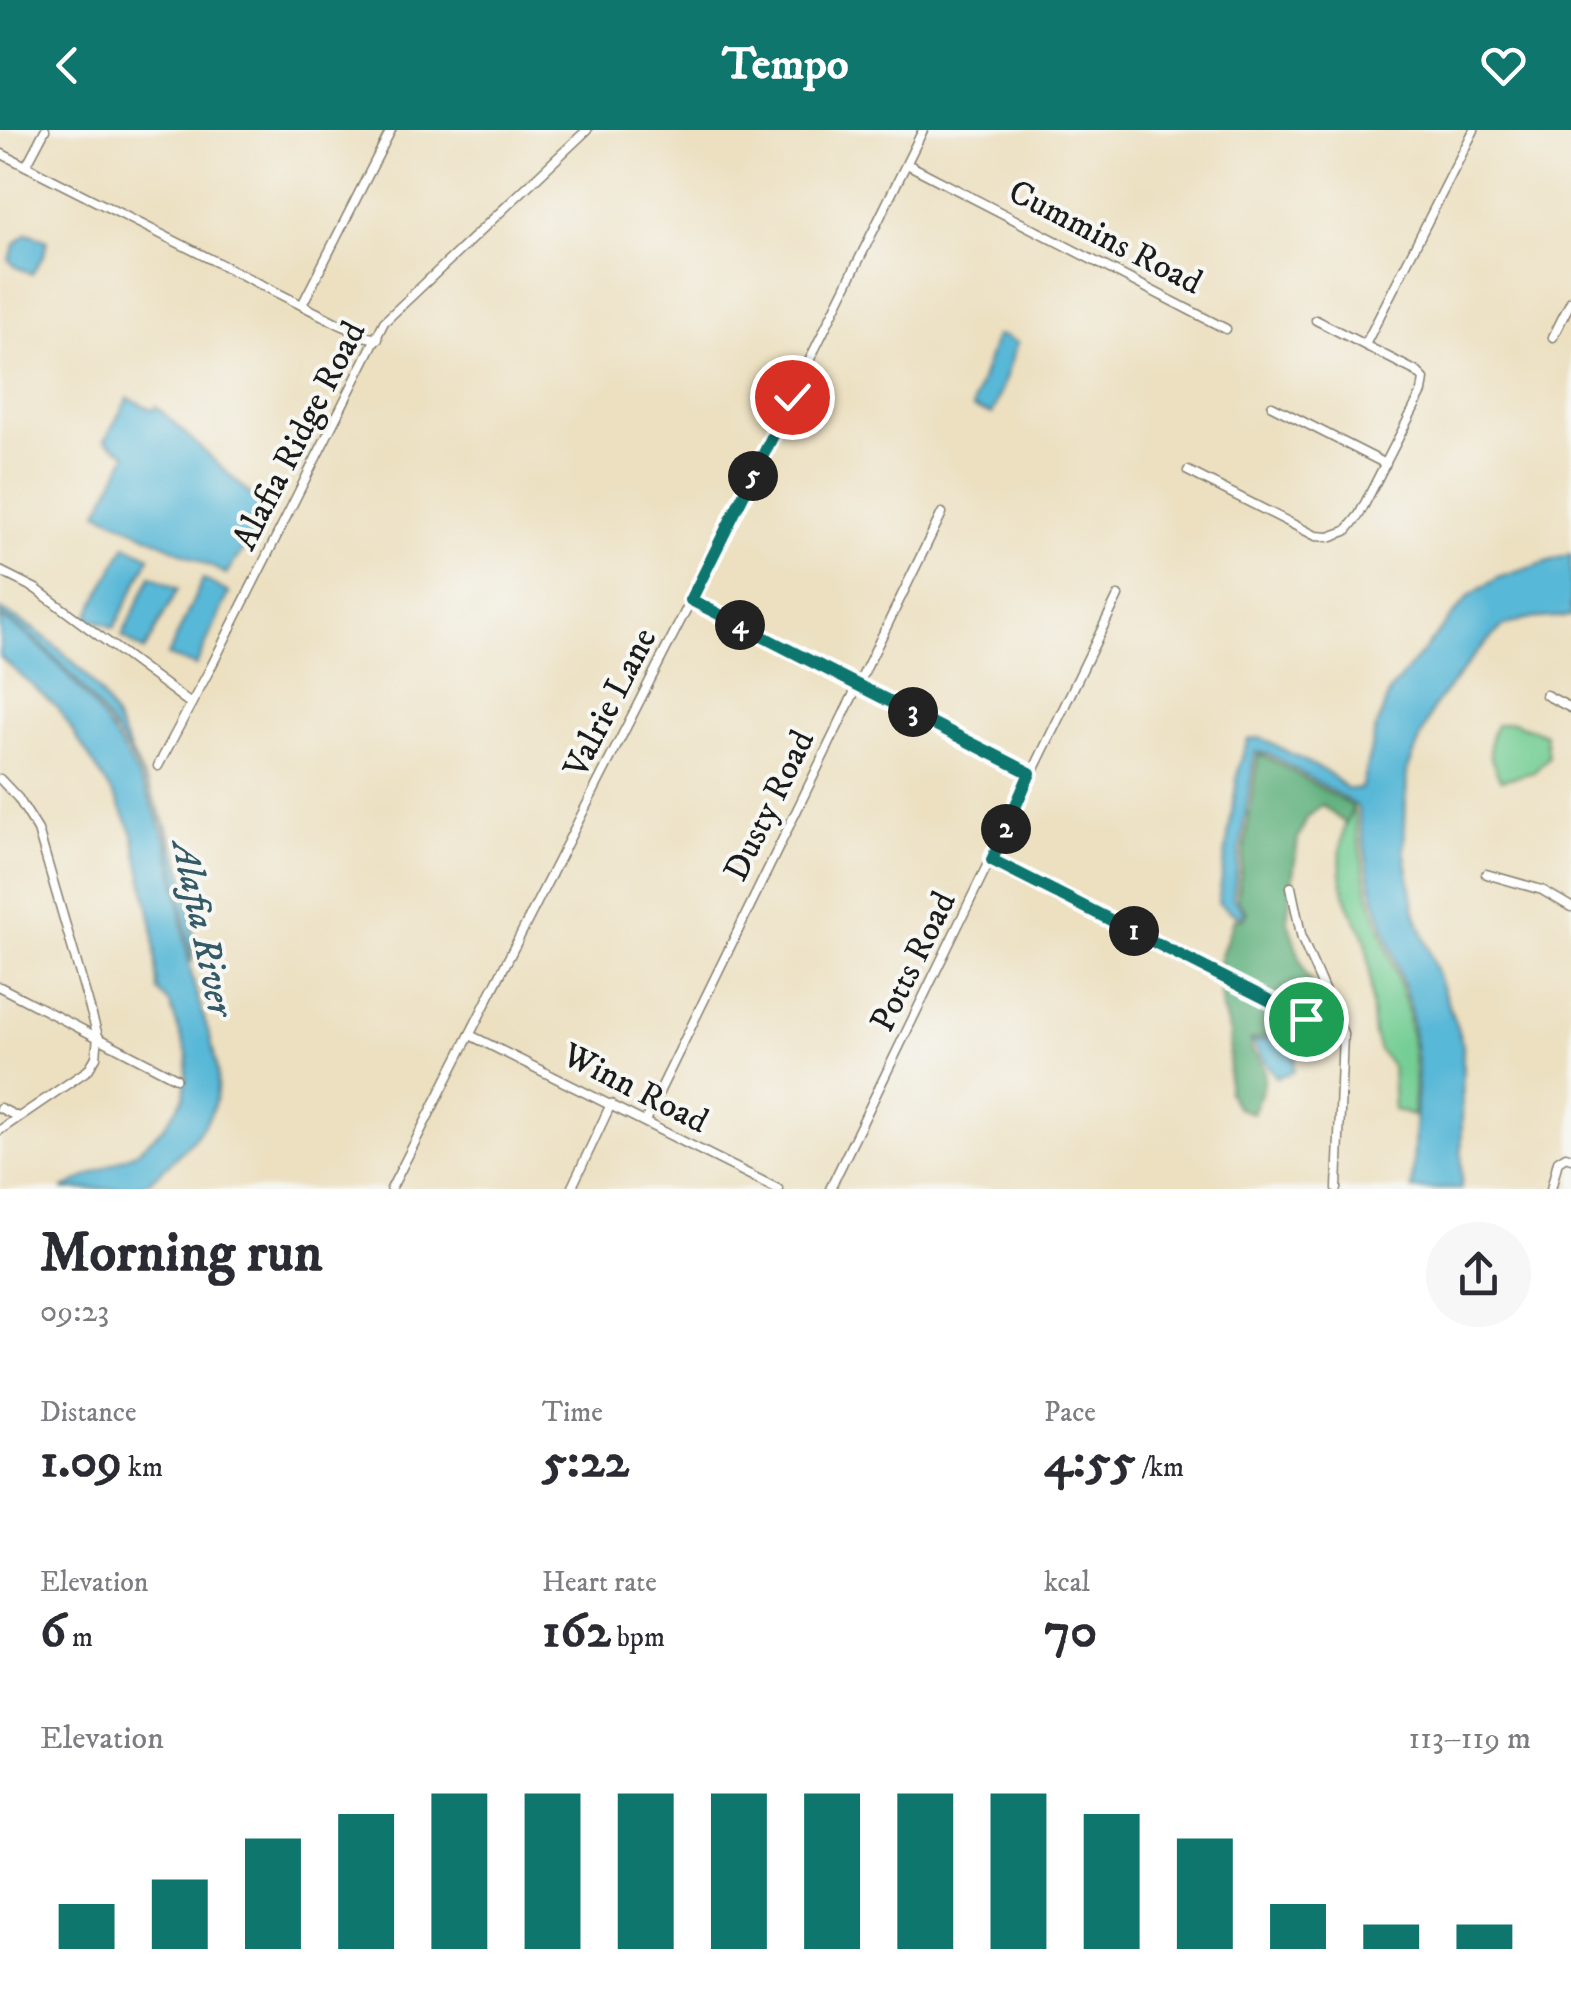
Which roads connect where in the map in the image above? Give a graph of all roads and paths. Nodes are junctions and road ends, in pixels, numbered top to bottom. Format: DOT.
graph roads {
  1 [pos="45,130"];
  2 [pos="391,130"];
  3 [pos="587,130"];
  4 [pos="924,130"];
  5 [pos="1474,130"];
  6 [pos="0,152"];
  7 [pos="907,164"];
  8 [pos="26,166"];
  9 [pos="1571,301"];
  10 [pos="302,305"];
  11 [pos="1316,320"];
  12 [pos="1226,329"];
  13 [pos="1553,336"];
  14 [pos="378,340"];
  15 [pos="1365,345"];
  16 [pos="1272,406"];
  17 [pos="1386,464"];
  18 [pos="1188,470"];
  19 [pos="942,513"];
  20 [pos="0,571"];
  21 [pos="1118,596"];
  22 [pos="691,600"];
  23 [pos="857,683"];
  24 [pos="1546,694"];
  25 [pos="192,704"];
  26 [pos="1571,708"];
  27 [pos="158,766"];
  28 [pos="1030,773"];
  29 [pos="0,779"];
  30 [pos="992,860"];
  31 [pos="1486,874"];
  32 [pos="1291,887"];
  33 [pos="1571,907"];
  34 [pos="0,987"];
  35 [pos="1339,1024"];
  36 [pos="470,1035"];
  37 [pos="98,1036"];
  38 [pos="176,1078"];
  39 [pos="611,1104"];
  40 [pos="0,1108"];
  41 [pos="18,1117"];
  42 [pos="645,1122"];
  43 [pos="0,1130"];
  44 [pos="1568,1157"];
  45 [pos="391,1189"];
  46 [pos="571,1189"];
  47 [pos="778,1189"];
  48 [pos="830,1189"];
  49 [pos="1336,1189"];
  50 [pos="1551,1189"];
  1 -- 8 [label="street"];
  2 -- 10 [label="street"];
  3 -- 14 [label="street, Alafia Ridge Road"];
  4 -- 7 [label="street, Valrie Lane"];
  5 -- 15 [label="street"];
  6 -- 8 [label="street"];
  7 -- 12 [label="street, Cummins Road"];
  7 -- 22 [label="street, Valrie Lane"];
  8 -- 10 [label="street"];
  9 -- 13 [label="street"];
  10 -- 14 [label="street"];
  11 -- 15 [label="street"];
  14 -- 25 [label="street, Alafia Ridge Road"];
  15 -- 17 [label="street"];
  16 -- 17 [label="street"];
  17 -- 18 [label="street"];
  19 -- 23 [label="street, Dusty Road"];
  20 -- 25 [label="street"];
  21 -- 28 [label="street, Potts Road"];
  22 -- 23 [label="street"];
  22 -- 36 [label="street, Valrie Lane"];
  23 -- 28 [label="street"];
  23 -- 42 [label="street, Dusty Road"];
  24 -- 26 [label="street"];
  25 -- 27 [label="street, Alafia Ridge Road"];
  28 -- 30 [label="street, Potts Road"];
  29 -- 37 [label="street"];
  30 -- 35 [label="street"];
  30 -- 48 [label="street, Potts Road"];
  31 -- 33 [label="street"];
  32 -- 35 [label="street"];
  34 -- 37 [label="street"];
  35 -- 49 [label="street"];
  36 -- 39 [label="street, Winn Road"];
  36 -- 45 [label="street, Valrie Lane"];
  37 -- 38 [label="street"];
  37 -- 41 [label="street"];
  39 -- 42 [label="street, Winn Road"];
  39 -- 46 [label="street"];
  40 -- 41 [label="street"];
  41 -- 43 [label="street"];
  42 -- 47 [label="street, Winn Road"];
  44 -- 50 [label="street"];
}
